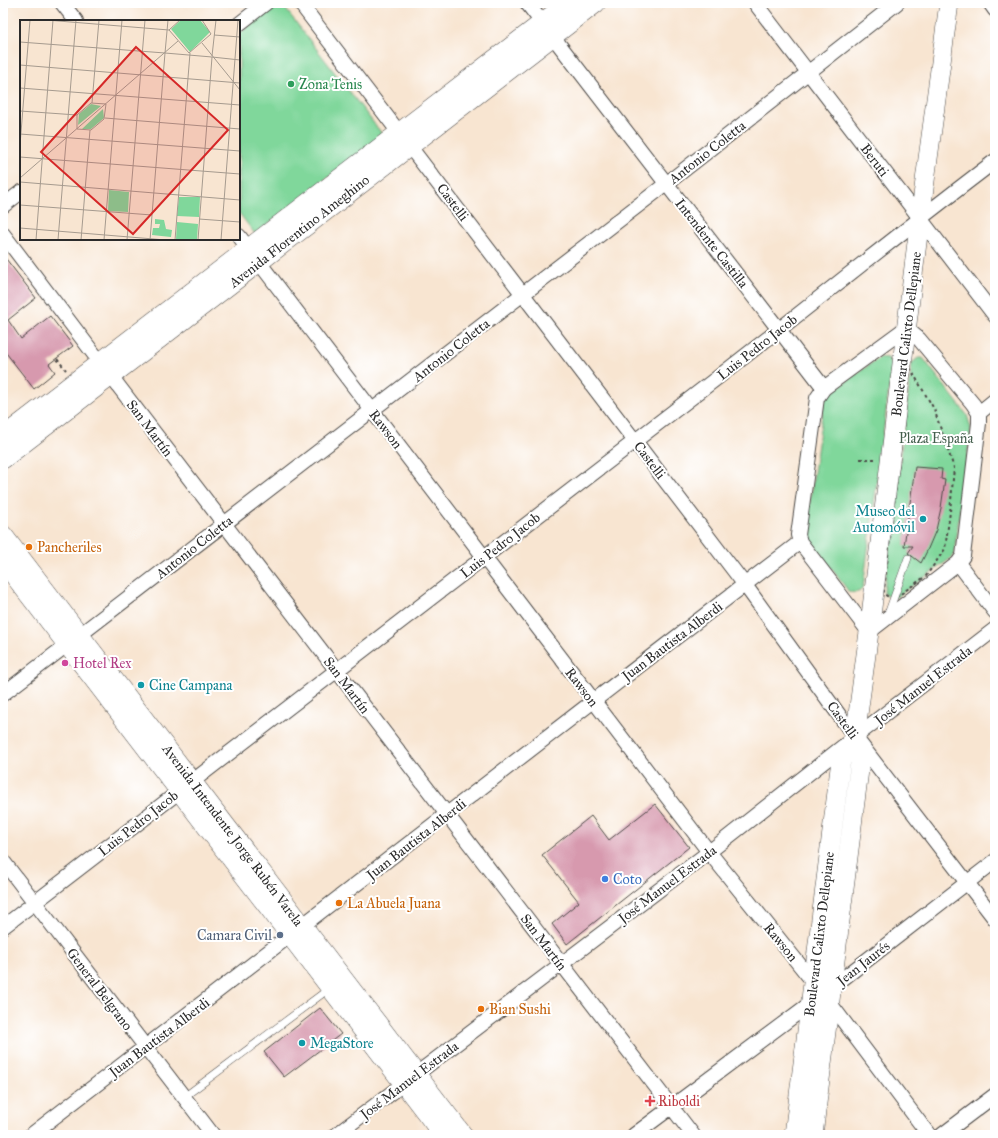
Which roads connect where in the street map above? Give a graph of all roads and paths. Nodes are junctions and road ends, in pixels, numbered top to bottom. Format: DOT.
graph roads {
  1 [pos="62,3"];
  2 [pos="266,3"];
  3 [pos="300,3"];
  4 [pos="527,3"];
  5 [pos="568,3"];
  6 [pos="596,3"];
  7 [pos="755,3"];
  8 [pos="897,3"];
  9 [pos="949,3"];
  10 [pos="990,3"];
  11 [pos="995,10"];
  12 [pos="75,20"];
  13 [pos="240,23"];
  14 [pos="548,29"];
  15 [pos="808,73"];
  16 [pos="404,139"];
  17 [pos="995,161"];
  18 [pos="666,184"];
  19 [pos="20,193"];
  20 [pos="3,206"];
  21 [pos="920,218"];
  22 [pos="3,234"];
  23 [pos="249,249"];
  24 [pos="523,294"];
  25 [pos="995,316"];
  26 [pos="906,328"];
  27 [pos="779,330"];
  28 [pos="910,368"];
  29 [pos="105,369"];
  30 [pos="824,388"];
  31 [pos="995,400"];
  32 [pos="372,411"];
  33 [pos="979,413"];
  34 [pos="3,437"];
  35 [pos="635,441"];
  36 [pos="860,458"];
  37 [pos="3,459"];
  38 [pos="879,460"];
  39 [pos="224,524"];
  40 [pos="3,535"];
  41 [pos="800,542"];
  42 [pos="484,558"];
  43 [pos="908,558"];
  44 [pos="3,561"];
  45 [pos="958,563"];
  46 [pos="926,576"];
  47 [pos="745,585"];
  48 [pos="995,612"];
  49 [pos="886,619"];
  50 [pos="995,629"];
  51 [pos="869,632"];
  52 [pos="74,640"];
  53 [pos="337,672"];
  54 [pos="3,694"];
  55 [pos="593,701"];
  56 [pos="855,737"];
  57 [pos="186,786"];
  58 [pos="446,815"];
  59 [pos="709,852"];
  60 [pos="3,861"];
  61 [pos="995,861"];
  62 [pos="967,883"];
  63 [pos="34,902"];
  64 [pos="995,919"];
  65 [pos="3,927"];
  66 [pos="297,932"];
  67 [pos="562,965"];
  68 [pos="330,988"];
  69 [pos="821,994"];
  70 [pos="146,1048"];
  71 [pos="410,1079"];
  72 [pos="995,1095"];
  73 [pos="184,1098"];
  74 [pos="670,1107"];
  75 [pos="31,1135"];
  76 [pos="213,1135"];
  77 [pos="336,1135"];
  78 [pos="443,1135"];
  79 [pos="463,1135"];
  80 [pos="634,1135"];
  81 [pos="693,1135"];
  82 [pos="794,1135"];
  83 [pos="813,1135"];
  84 [pos="929,1135"];
  85 [pos="942,1135"];
  1 -- 12 [label="street"];
  2 -- 13 [label="street"];
  3 -- 16 [label="street, Castelli"];
  4 -- 14 [label="street, Intendente Castilla"];
  5 -- 14 [label="main road, Avenida Florentino Ameghino"];
  6 -- 14 [label="main road, Avenida Florentino Ameghino"];
  7 -- 15 [label="street, Beruti"];
  8 -- 15 [label="street, Antonio Coletta"];
  9 -- 21 [label="main road, Boulevard Calixto Dellepiane"];
  10 -- 11 [label="street"];
  14 -- 16 [label="main road, Avenida Florentino Ameghino"];
  14 -- 18 [label="street, Intendente Castilla"];
  15 -- 18 [label="street, Antonio Coletta"];
  15 -- 21 [label="street, Beruti"];
  16 -- 23 [label="main road, Avenida Florentino Ameghino"];
  16 -- 24 [label="street, Castelli"];
  17 -- 21 [label="street, Luis Pedro Jacob"];
  18 -- 24 [label="street, Antonio Coletta"];
  18 -- 27 [label="street, Intendente Castilla"];
  19 -- 20 [label="street"];
  21 -- 25 [label="street, Beruti"];
  21 -- 26 [label="main road, Boulevard Calixto Dellepiane"];
  21 -- 27 [label="street, Luis Pedro Jacob"];
  22 -- 29 [label="street, San Martín"];
  23 -- 29 [label="main road, Avenida Florentino Ameghino"];
  23 -- 32 [label="street, Rawson"];
  24 -- 32 [label="street, Antonio Coletta"];
  24 -- 35 [label="street, Castelli"];
  26 -- 30 [label="street"];
  26 -- 33 [label="street"];
  26 -- 51 [label="main road, Boulevard Calixto Dellepiane"];
  27 -- 30 [label="street, Intendente Castilla"];
  27 -- 35 [label="street, Luis Pedro Jacob"];
  28 -- 46 [label="path"];
  29 -- 34 [label="main road, Avenida Florentino Ameghino"];
  29 -- 37 [label="main road, Avenida Florentino Ameghino"];
  29 -- 39 [label="street, San Martín"];
  30 -- 41 [label="street"];
  31 -- 33 [label="street"];
  32 -- 39 [label="street, Antonio Coletta"];
  32 -- 42 [label="street, Rawson"];
  33 -- 45 [label="street"];
  35 -- 42 [label="street, Luis Pedro Jacob"];
  35 -- 47 [label="street, Castelli"];
  36 -- 38 [label="path"];
  39 -- 52 [label="street, Antonio Coletta"];
  39 -- 53 [label="street, San Martín"];
  40 -- 52 [label="main road, Avenida Intendente Jorge Rubén Varela"];
  41 -- 47 [label="street, Juan Bautista Alberdi"];
  41 -- 51 [label="street"];
  42 -- 53 [label="street, Luis Pedro Jacob"];
  42 -- 55 [label="street, Rawson"];
  43 -- 49 [label="lane"];
  44 -- 52 [label="main road, Avenida Intendente Jorge Rubén Varela"];
  45 -- 48 [label="street"];
  45 -- 49 [label="street"];
  47 -- 55 [label="street, Juan Bautista Alberdi"];
  47 -- 56 [label="street, Castelli"];
  49 -- 51 [label="street"];
  50 -- 56 [label="street, José Manuel Estrada"];
  51 -- 56 [label="main road, Boulevard Calixto Dellepiane"];
  52 -- 54 [label="street, Antonio Coletta"];
  52 -- 57 [label="main road, Avenida Intendente Jorge Rubén Varela"];
  53 -- 57 [label="street, Luis Pedro Jacob"];
  53 -- 58 [label="street, San Martín"];
  55 -- 58 [label="street, Juan Bautista Alberdi"];
  55 -- 59 [label="street, Rawson"];
  56 -- 59 [label="street, José Manuel Estrada"];
  56 -- 62 [label="street, Castelli"];
  56 -- 69 [label="main road, Boulevard Calixto Dellepiane"];
  57 -- 63 [label="street, Luis Pedro Jacob"];
  57 -- 66 [label="main road, Avenida Intendente Jorge Rubén Varela"];
  58 -- 66 [label="street, Juan Bautista Alberdi"];
  58 -- 67 [label="street, San Martín"];
  59 -- 67 [label="street, José Manuel Estrada"];
  59 -- 69 [label="street, Rawson"];
  60 -- 63 [label="street, General Belgrano"];
  61 -- 62 [label="street, Jean Jaurés"];
  62 -- 64 [label="street, Castelli"];
  62 -- 69 [label="street, Jean Jaurés"];
  63 -- 65 [label="street, Luis Pedro Jacob"];
  63 -- 70 [label="street, General Belgrano"];
  66 -- 68 [label="main road, Avenida Intendente Jorge Rubén Varela"];
  66 -- 70 [label="street, Juan Bautista Alberdi"];
  66 -- 71 [label="main road, Avenida Intendente Jorge Rubén Varela"];
  67 -- 71 [label="street, José Manuel Estrada"];
  67 -- 74 [label="street, San Martín"];
  68 -- 71 [label="main road, Avenida Intendente Jorge Rubén Varela"];
  68 -- 73 [label="lane"];
  69 -- 74 [label="street, Jean Jaurés"];
  69 -- 82 [label="main road, Boulevard Calixto Dellepiane"];
  69 -- 83 [label="main road, Boulevard Calixto Dellepiane"];
  69 -- 84 [label="street, Rawson"];
  70 -- 73 [label="street, General Belgrano"];
  70 -- 75 [label="street, Juan Bautista Alberdi"];
  71 -- 77 [label="street, José Manuel Estrada"];
  71 -- 78 [label="main road, Avenida Intendente Jorge Rubén Varela"];
  71 -- 79 [label="main road, Avenida Intendente Jorge Rubén Varela"];
  72 -- 85 [label="street"];
  73 -- 76 [label="street, General Belgrano"];
  74 -- 80 [label="street, Jean Jaurés"];
  74 -- 81 [label="street, San Martín"];
}
